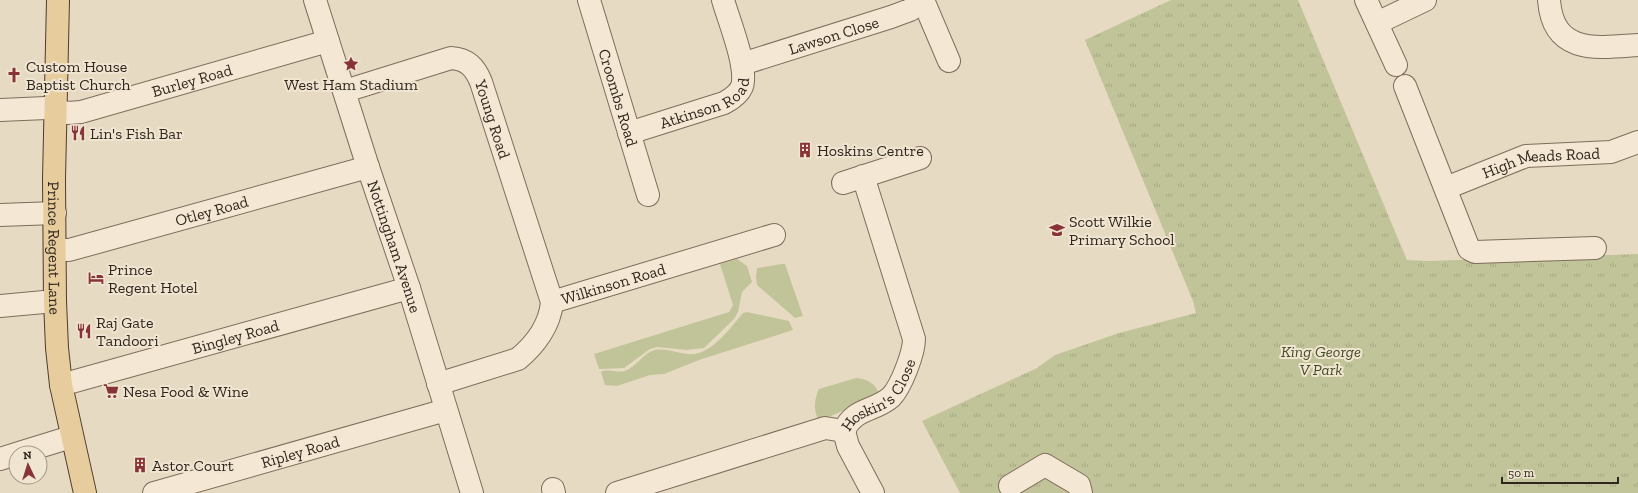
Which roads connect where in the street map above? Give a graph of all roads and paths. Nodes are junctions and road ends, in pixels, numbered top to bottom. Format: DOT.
graph roads {
  1 [pos="58,0"];
  2 [pos="315,0"];
  3 [pos="589,0"];
  4 [pos="723,0"];
  5 [pos="924,0"];
  6 [pos="1366,0"];
  7 [pos="1425,0"];
  8 [pos="1549,0"];
  9 [pos="1377,22"];
  10 [pos="328,41"];
  11 [pos="1638,45"];
  12 [pos="948,60"];
  13 [pos="742,64"];
  14 [pos="1396,65"];
  15 [pos="1405,86"];
  16 [pos="345,91"];
  17 [pos="0,110"];
  18 [pos="55,110"];
  19 [pos="629,133"];
  20 [pos="1638,142"];
  21 [pos="920,158"];
  22 [pos="368,167"];
  23 [pos="863,176"];
  24 [pos="843,183"];
  25 [pos="1446,188"];
  26 [pos="648,195"];
  27 [pos="55,213"];
  28 [pos="0,215"];
  29 [pos="774,235"];
  30 [pos="1595,248"];
  31 [pos="55,250"];
  32 [pos="409,288"];
  33 [pos="55,301"];
  34 [pos="552,302"];
  35 [pos="0,306"];
  36 [pos="438,384"];
  37 [pos="61,385"];
  38 [pos="446,410"];
  39 [pos="844,431"];
  40 [pos="72,437"];
  41 [pos="44,445"];
  42 [pos="1010,486"];
  43 [pos="86,493"];
  44 [pos="154,493"];
  45 [pos="472,493"];
  46 [pos="617,493"];
  47 [pos="873,493"];
  48 [pos="1081,493"];
  1 -- 18 [label="main road, Prince Regent Lane"];
  2 -- 10 [label="street, Nottingham Avenue"];
  3 -- 19 [label="street, Croombs Road"];
  4 -- 13 [label="street, Atkinson Road"];
  5 -- 12 [label="street, Lawson Close"];
  5 -- 13 [label="street, Lawson Close"];
  6 -- 9 [label="street"];
  7 -- 9 [label="street"];
  8 -- 11 [label="street"];
  9 -- 14 [label="street"];
  10 -- 16 [label="street, Nottingham Avenue"];
  10 -- 18 [label="street, Burley Road"];
  13 -- 19 [label="street, Atkinson Road"];
  15 -- 25 [label="street"];
  16 -- 22 [label="street, Nottingham Avenue"];
  16 -- 34 [label="street, Young Road"];
  17 -- 18 [label="street, Burley Road"];
  18 -- 27 [label="main road, Prince Regent Lane"];
  19 -- 26 [label="street, Croombs Road"];
  20 -- 25 [label="street, High Meads Road"];
  21 -- 23 [label="street"];
  22 -- 31 [label="street, Otley Road"];
  22 -- 32 [label="street, Nottingham Avenue"];
  23 -- 24 [label="street"];
  23 -- 39 [label="street, Hoskin's Close"];
  25 -- 30 [label="street"];
  27 -- 28 [label="street"];
  27 -- 31 [label="main road, Prince Regent Lane"];
  29 -- 34 [label="street, Wilkinson Road"];
  31 -- 33 [label="main road, Prince Regent Lane"];
  32 -- 36 [label="street, Nottingham Avenue"];
  32 -- 37 [label="street, Bingley Road"];
  33 -- 35 [label="street"];
  33 -- 37 [label="main road, Prince Regent Lane"];
  34 -- 36 [label="street, Wilkinson Road"];
  36 -- 38 [label="street, Nottingham Avenue"];
  37 -- 40 [label="main road, Prince Regent Lane"];
  38 -- 44 [label="street, Ripley Road"];
  38 -- 45 [label="street, Nottingham Avenue"];
  39 -- 46 [label="street, Hoskin's Close"];
  39 -- 47 [label="street"];
  40 -- 41 [label="street"];
  40 -- 43 [label="main road, Prince Regent Lane"];
  42 -- 48 [label="street"];
}
